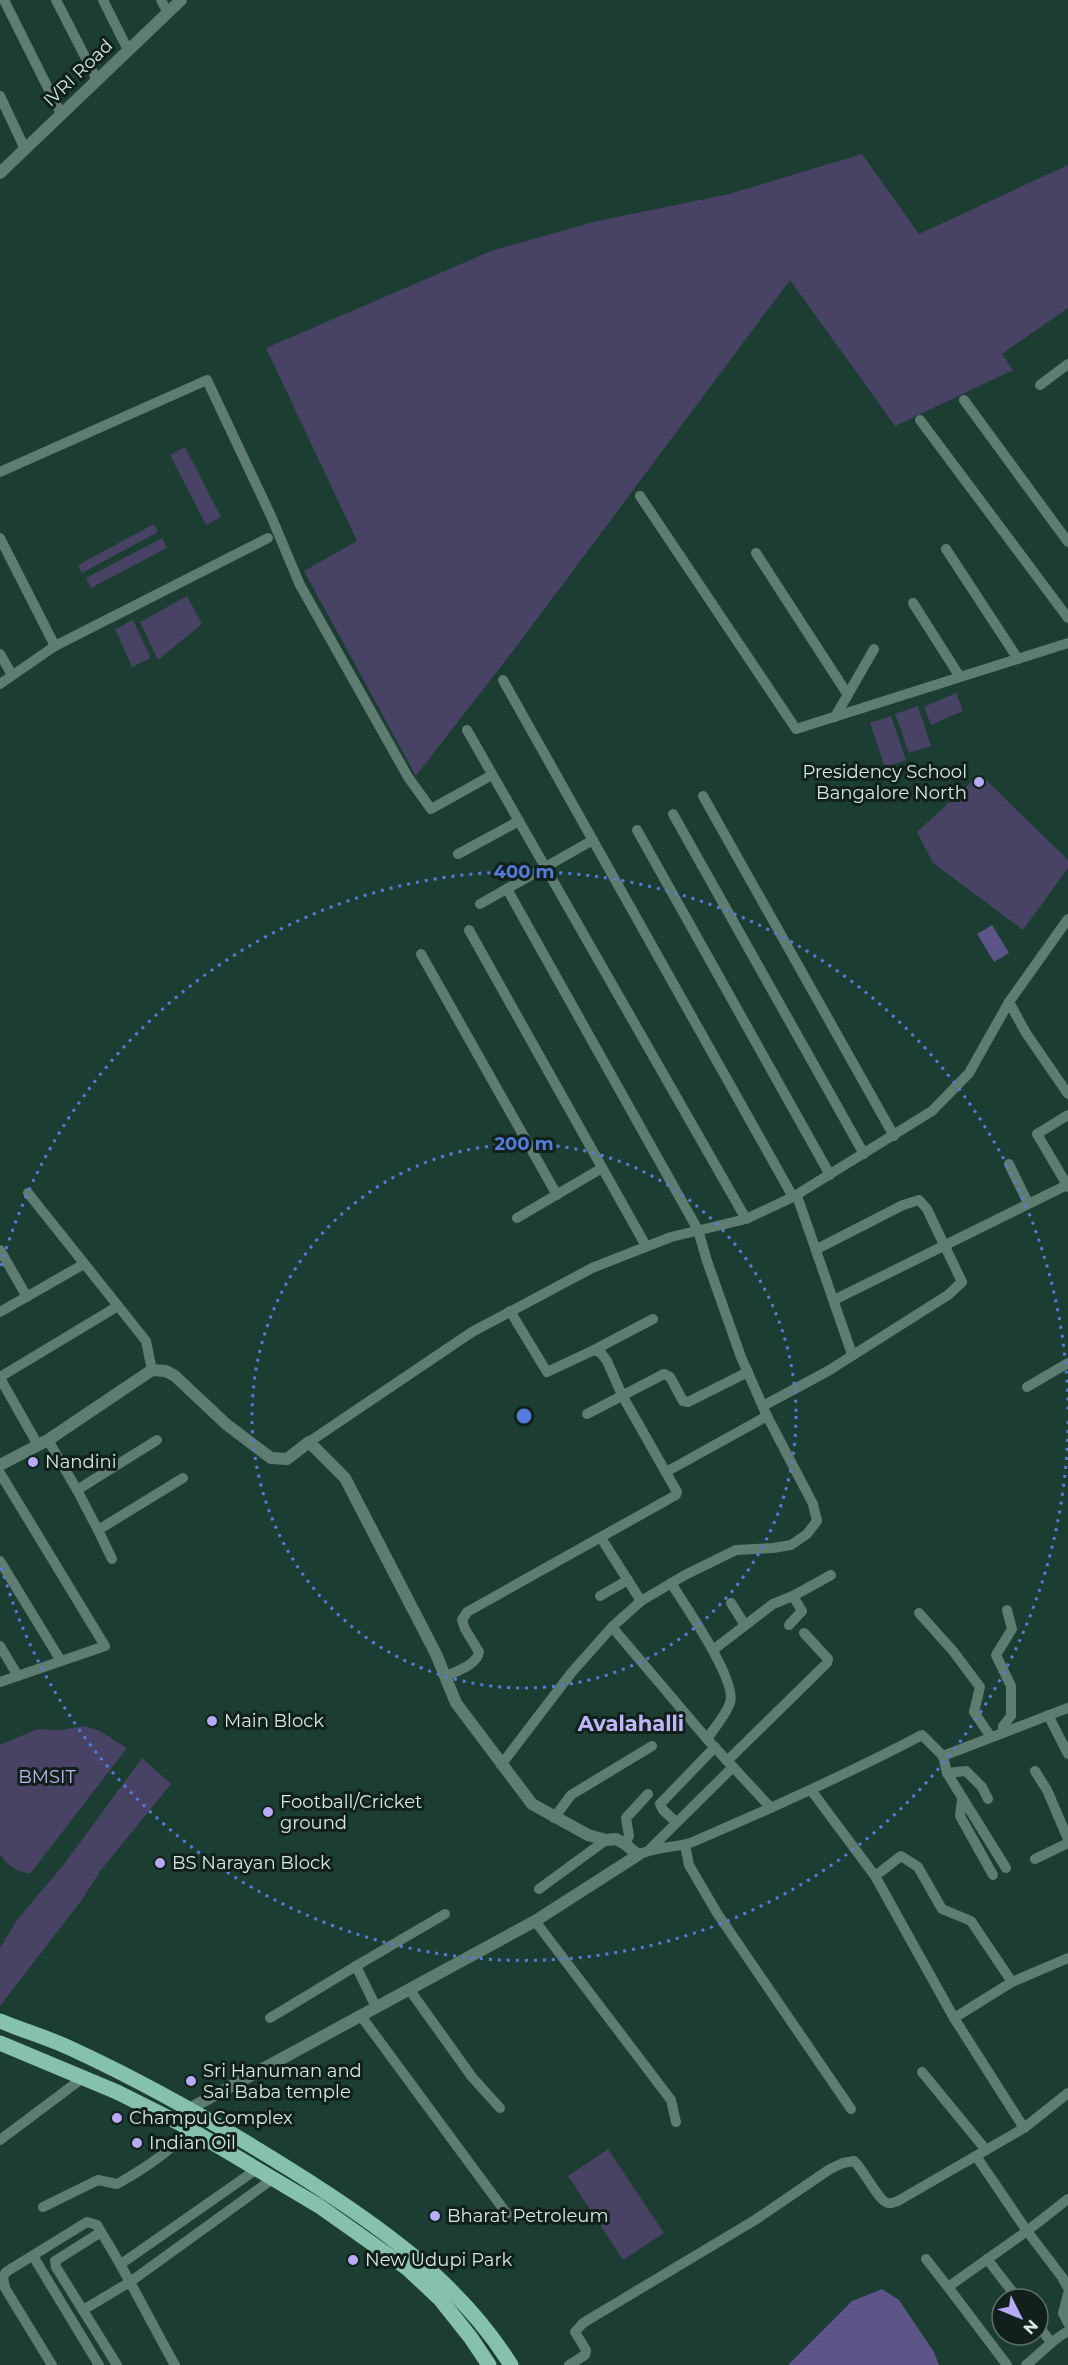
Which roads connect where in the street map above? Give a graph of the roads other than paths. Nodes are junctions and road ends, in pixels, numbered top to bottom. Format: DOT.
graph roads {
  1 [pos="4,0"];
  2 [pos="56,0"];
  3 [pos="103,0"];
  4 [pos="161,0"];
  5 [pos="181,0"];
  6 [pos="168,13"];
  7 [pos="128,50"];
  8 [pos="97,80"];
  9 [pos="0,96"];
  10 [pos="61,114"];
  11 [pos="25,149"];
  12 [pos="0,174"];
  13 [pos="1068,364"];
  14 [pos="1040,385"];
  15 [pos="964,400"];
  16 [pos="920,420"];
  17 [pos="0,472"];
  18 [pos="640,496"];
  19 [pos="0,538"];
  20 [pos="268,538"];
  21 [pos="1068,542"];
  22 [pos="946,549"];
  23 [pos="756,553"];
  24 [pos="913,603"];
  25 [pos="1068,618"];
  26 [pos="1068,643"];
  27 [pos="55,646"];
  28 [pos="874,649"];
  29 [pos="0,654"];
  30 [pos="1018,659"];
  31 [pos="12,675"];
  32 [pos="960,677"];
  33 [pos="503,680"];
  34 [pos="0,684"];
  35 [pos="848,695"];
  36 [pos="835,717"];
  37 [pos="466,730"];
  38 [pos="492,775"];
  39 [pos="703,796"];
  40 [pos="673,814"];
  41 [pos="519,821"];
  42 [pos="637,830"];
  43 [pos="593,840"];
  44 [pos="458,854"];
  45 [pos="545,867"];
  46 [pos="507,889"];
  47 [pos="480,904"];
  48 [pos="1068,919"];
  49 [pos="469,930"];
  50 [pos="421,954"];
  51 [pos="1010,1002"];
  52 [pos="1068,1094"];
  53 [pos="1068,1115"];
  54 [pos="894,1136"];
  55 [pos="864,1154"];
  56 [pos="1009,1164"];
  57 [pos="602,1168"];
  58 [pos="831,1175"];
  59 [pos="1068,1186"];
  60 [pos="28,1193"];
  61 [pos="556,1195"];
  62 [pos="795,1196"];
  63 [pos="1028,1203"];
  64 [pos="517,1218"];
  65 [pos="746,1219"];
  66 [pos="698,1230"];
  67 [pos="945,1245"];
  68 [pos="646,1246"];
  69 [pos="817,1249"];
  70 [pos="0,1250"];
  71 [pos="84,1264"];
  72 [pos="27,1297"];
  73 [pos="834,1300"];
  74 [pos="118,1306"];
  75 [pos="510,1311"];
  76 [pos="0,1312"];
  77 [pos="653,1319"];
  78 [pos="594,1350"];
  79 [pos="852,1354"];
  80 [pos="1068,1363"];
  81 [pos="152,1370"];
  82 [pos="748,1372"];
  83 [pos="0,1377"];
  84 [pos="1027,1387"];
  85 [pos="622,1395"];
  86 [pos="765,1411"];
  87 [pos="587,1414"];
  88 [pos="157,1440"];
  89 [pos="43,1442"];
  90 [pos="309,1442"];
  91 [pos="0,1465"];
  92 [pos="666,1472"];
  93 [pos="0,1473"];
  94 [pos="183,1478"];
  95 [pos="77,1490"];
  96 [pos="98,1530"];
  97 [pos="601,1538"];
  98 [pos="112,1559"];
  99 [pos="0,1560"];
  100 [pos="831,1575"];
  101 [pos="628,1580"];
  102 [pos="671,1583"];
  103 [pos="600,1596"];
  104 [pos="793,1596"];
  105 [pos="641,1601"];
  106 [pos="731,1603"];
  107 [pos="1008,1610"];
  108 [pos="919,1613"];
  109 [pos="745,1625"];
  110 [pos="789,1625"];
  111 [pos="612,1628"];
  112 [pos="804,1633"];
  113 [pos="0,1646"];
  114 [pos="713,1650"];
  115 [pos="61,1661"];
  116 [pos="18,1676"];
  117 [pos="445,1677"];
  118 [pos="0,1682"];
  119 [pos="1068,1708"];
  120 [pos="1048,1715"];
  121 [pos="1003,1733"];
  122 [pos="991,1737"];
  123 [pos="711,1743"];
  124 [pos="652,1746"];
  125 [pos="1068,1754"];
  126 [pos="943,1756"];
  127 [pos="730,1764"];
  128 [pos="501,1765"];
  129 [pos="1035,1771"];
  130 [pos="947,1773"];
  131 [pos="811,1790"];
  132 [pos="648,1794"];
  133 [pos="988,1799"];
  134 [pos="962,1800"];
  135 [pos="771,1808"];
  136 [pos="554,1818"];
  137 [pos="676,1822"];
  138 [pos="1068,1839"];
  139 [pos="606,1840"];
  140 [pos="625,1844"];
  141 [pos="1068,1844"];
  142 [pos="685,1845"];
  143 [pos="651,1848"];
  144 [pos="638,1855"];
  145 [pos="1035,1858"];
  146 [pos="1006,1868"];
  147 [pos="993,1875"];
  148 [pos="874,1876"];
  149 [pos="539,1888"];
  150 [pos="446,1914"];
  151 [pos="535,1921"];
  152 [pos="1068,1958"];
  153 [pos="356,1966"];
  154 [pos="1012,1982"];
  155 [pos="409,1989"];
  156 [pos="376,2007"];
  157 [pos="361,2016"];
  158 [pos="270,2018"];
  159 [pos="954,2018"];
  160 [pos="0,2021"];
  161 [pos="0,2043"];
  162 [pos="922,2072"];
  163 [pos="84,2078"];
  164 [pos="1068,2093"];
  165 [pos="500,2108"];
  166 [pos="189,2109"];
  167 [pos="851,2109"];
  168 [pos="676,2122"];
  169 [pos="186,2127"];
  170 [pos="1024,2128"];
  171 [pos="0,2140"];
  172 [pos="981,2153"];
  173 [pos="258,2169"];
  174 [pos="274,2178"];
  175 [pos="1068,2199"];
  176 [pos="43,2207"];
  177 [pos="507,2214"];
  178 [pos="1027,2231"];
  179 [pos="101,2232"];
  180 [pos="33,2256"];
  181 [pos="926,2259"];
  182 [pos="987,2259"];
  183 [pos="121,2264"];
  184 [pos="130,2282"];
  185 [pos="1009,2287"];
  186 [pos="948,2288"];
  187 [pos="1068,2288"];
  188 [pos="1068,2294"];
  189 [pos="83,2310"];
  190 [pos="1068,2323"];
  191 [pos="1068,2331"];
  192 [pos="1050,2342"];
  193 [pos="1048,2347"];
  194 [pos="52,2365"];
  195 [pos="99,2365"];
  196 [pos="117,2365"];
  197 [pos="175,2365"];
  198 [pos="489,2365"];
  199 [pos="511,2365"];
  200 [pos="569,2365"];
  201 [pos="1007,2365"];
  202 [pos="1026,2365"];
  1 -- 10 [label="street"];
  2 -- 8 [label="street"];
  3 -- 7 [label="street"];
  4 -- 6 [label="street"];
  5 -- 6 [label="street, IVRI Road"];
  6 -- 7 [label="street, IVRI Road"];
  7 -- 8 [label="street, IVRI Road"];
  8 -- 10 [label="street, IVRI Road"];
  9 -- 11 [label="street"];
  10 -- 11 [label="street, IVRI Road"];
  11 -- 12 [label="street, IVRI Road"];
  13 -- 14 [label="street"];
  15 -- 21 [label="street"];
  16 -- 25 [label="street"];
  17 -- 38 [label="street"];
  18 -- 36 [label="street"];
  19 -- 27 [label="street"];
  20 -- 27 [label="street"];
  22 -- 30 [label="street"];
  23 -- 35 [label="street"];
  24 -- 32 [label="street"];
  26 -- 30 [label="street"];
  27 -- 31 [label="street"];
  28 -- 35 [label="street"];
  29 -- 31 [label="street"];
  30 -- 32 [label="street"];
  31 -- 34 [label="street"];
  32 -- 36 [label="street"];
  33 -- 43 [label="street"];
  35 -- 36 [label="street"];
  37 -- 38 [label="street"];
  38 -- 41 [label="street"];
  39 -- 54 [label="street"];
  40 -- 55 [label="street"];
  41 -- 44 [label="street"];
  41 -- 45 [label="street"];
  42 -- 58 [label="street"];
  43 -- 45 [label="street"];
  43 -- 62 [label="street"];
  45 -- 46 [label="street"];
  45 -- 65 [label="street"];
  46 -- 47 [label="street"];
  46 -- 66 [label="street"];
  48 -- 51 [label="street"];
  49 -- 57 [label="street"];
  50 -- 61 [label="street"];
  51 -- 52 [label="street"];
  51 -- 54 [label="street"];
  53 -- 59 [label="street"];
  54 -- 55 [label="street"];
  55 -- 58 [label="street"];
  56 -- 63 [label="street"];
  57 -- 61 [label="street"];
  57 -- 68 [label="street"];
  58 -- 62 [label="street"];
  59 -- 63 [label="street"];
  60 -- 71 [label="street"];
  61 -- 64 [label="street"];
  62 -- 65 [label="street"];
  62 -- 69 [label="street"];
  63 -- 67 [label="street"];
  65 -- 66 [label="street"];
  66 -- 68 [label="street"];
  66 -- 82 [label="street"];
  67 -- 69 [label="street"];
  67 -- 73 [label="street"];
  67 -- 79 [label="street"];
  68 -- 75 [label="street"];
  69 -- 73 [label="street"];
  70 -- 72 [label="street"];
  71 -- 72 [label="street"];
  71 -- 74 [label="street"];
  72 -- 76 [label="street"];
  73 -- 79 [label="street"];
  74 -- 81 [label="street"];
  74 -- 83 [label="street"];
  75 -- 78 [label="street"];
  75 -- 90 [label="street"];
  77 -- 78 [label="street"];
  78 -- 85 [label="street"];
  79 -- 86 [label="street"];
  80 -- 84 [label="street"];
  81 -- 89 [label="street"];
  81 -- 90 [label="street"];
  82 -- 85 [label="street"];
  82 -- 86 [label="street"];
  83 -- 89 [label="street"];
  85 -- 87 [label="street"];
  85 -- 92 [label="street"];
  86 -- 92 [label="street"];
  86 -- 102 [label="street"];
  88 -- 95 [label="street"];
  89 -- 91 [label="street"];
  89 -- 95 [label="street"];
  90 -- 117 [label="street"];
  92 -- 97 [label="street"];
  93 -- 115 [label="street"];
  94 -- 96 [label="street"];
  95 -- 96 [label="street"];
  96 -- 98 [label="street"];
  97 -- 101 [label="street"];
  97 -- 117 [label="street"];
  99 -- 115 [label="street"];
  100 -- 104 [label="street"];
  101 -- 103 [label="street"];
  101 -- 105 [label="street"];
  102 -- 105 [label="street"];
  102 -- 114 [label="street"];
  104 -- 109 [label="street"];
  104 -- 110 [label="street"];
  105 -- 111 [label="street"];
  106 -- 109 [label="street"];
  107 -- 121 [label="street"];
  108 -- 122 [label="street"];
  109 -- 114 [label="street"];
  111 -- 123 [label="street"];
  111 -- 128 [label="street"];
  112 -- 127 [label="street"];
  113 -- 116 [label="street"];
  114 -- 123 [label="street"];
  115 -- 116 [label="street"];
  116 -- 118 [label="street"];
  117 -- 128 [label="street"];
  119 -- 120 [label="street"];
  120 -- 121 [label="street"];
  120 -- 125 [label="street"];
  121 -- 122 [label="street"];
  122 -- 126 [label="street"];
  123 -- 127 [label="street"];
  123 -- 137 [label="street"];
  124 -- 136 [label="street"];
  126 -- 130 [label="street"];
  126 -- 131 [label="street"];
  127 -- 135 [label="street"];
  127 -- 137 [label="street"];
  128 -- 136 [label="street"];
  129 -- 138 [label="street"];
  130 -- 133 [label="street"];
  130 -- 134 [label="street"];
  131 -- 135 [label="street"];
  131 -- 148 [label="street"];
  132 -- 140 [label="street"];
  134 -- 146 [label="street"];
  134 -- 147 [label="street"];
  135 -- 142 [label="street"];
  136 -- 139 [label="street"];
  137 -- 143 [label="street"];
  139 -- 140 [label="street"];
  139 -- 149 [label="street"];
  140 -- 144 [label="street"];
  141 -- 145 [label="street"];
  142 -- 143 [label="street"];
  142 -- 167 [label="street"];
  143 -- 144 [label="street"];
  144 -- 151 [label="street"];
  148 -- 154 [label="street"];
  148 -- 159 [label="street"];
  150 -- 153 [label="street"];
  151 -- 155 [label="street"];
  151 -- 168 [label="street"];
  152 -- 154 [label="street"];
  153 -- 156 [label="street"];
  153 -- 158 [label="street"];
  154 -- 159 [label="street"];
  155 -- 156 [label="street"];
  155 -- 165 [label="street"];
  156 -- 157 [label="street"];
  157 -- 166 [label="street"];
  157 -- 177 [label="street"];
  159 -- 170 [label="street"];
  160 -- 166 [label="main road"];
  161 -- 163 [label="main road"];
  162 -- 172 [label="street"];
  163 -- 169 [label="main road"];
  163 -- 171 [label="street"];
  164 -- 170 [label="street"];
  166 -- 169 [label="street"];
  166 -- 199 [label="main road"];
  169 -- 173 [label="main road"];
  169 -- 176 [label="street"];
  170 -- 172 [label="street"];
  172 -- 178 [label="street"];
  172 -- 200 [label="street"];
  173 -- 174 [label="main road"];
  173 -- 183 [label="street"];
  174 -- 184 [label="street"];
  174 -- 198 [label="main road"];
  175 -- 178 [label="street"];
  178 -- 182 [label="street"];
  178 -- 187 [label="street"];
  179 -- 180 [label="street"];
  179 -- 183 [label="street"];
  179 -- 189 [label="street"];
  180 -- 194 [label="street"];
  180 -- 195 [label="street"];
  181 -- 186 [label="street"];
  182 -- 185 [label="street"];
  182 -- 186 [label="street"];
  183 -- 184 [label="street"];
  184 -- 189 [label="street"];
  184 -- 197 [label="street"];
  186 -- 201 [label="street"];
  188 -- 190 [label="street"];
  189 -- 196 [label="street"];
  191 -- 192 [label="street"];
  193 -- 202 [label="street"];
}
